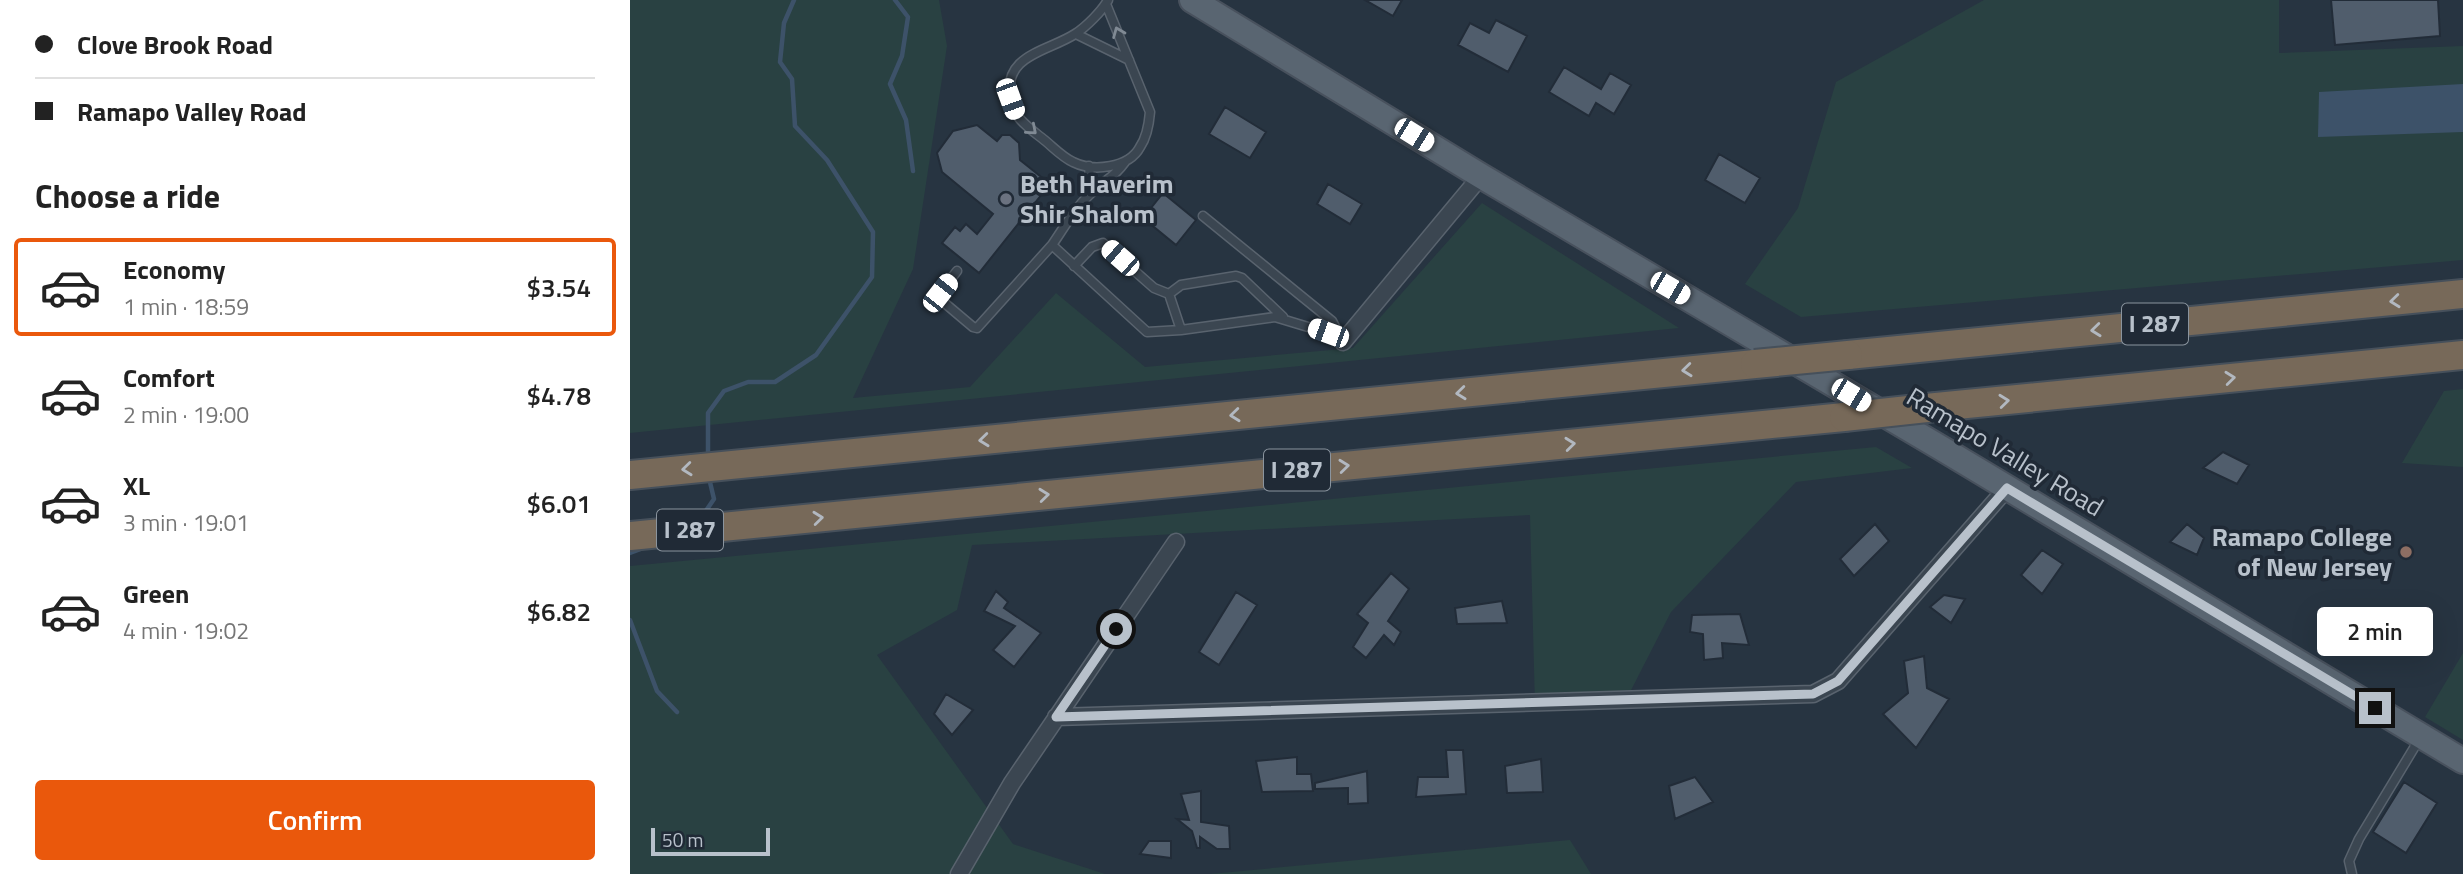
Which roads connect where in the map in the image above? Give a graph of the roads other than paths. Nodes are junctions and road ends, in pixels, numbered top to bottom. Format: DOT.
graph roads {
  1 [pos="1192,0"];
  2 [pos="1107,2"];
  3 [pos="1076,34"];
  4 [pos="1129,60"];
  5 [pos="1125,162"];
  6 [pos="1089,166"];
  7 [pos="1481,176"];
  8 [pos="1097,188"];
  9 [pos="1203,216"];
  10 [pos="1052,245"];
  11 [pos="1074,266"];
  12 [pos="957,271"];
  13 [pos="2463,294"];
  14 [pos="1168,295"];
  15 [pos="1283,317"];
  16 [pos="1181,330"];
  17 [pos="1343,342"];
  18 [pos="2463,355"];
  19 [pos="630,475"];
  20 [pos="2007,488"];
  21 [pos="630,536"];
  22 [pos="1176,542"];
  23 [pos="1056,717"];
  24 [pos="2421,736"];
  25 [pos="2463,761"];
  26 [pos="959,874"];
  27 [pos="2352,874"];
  1 -- 7 [label="main road, Ramapo Valley Road"];
  2 -- 3 [label="lane"];
  4 -- 2 [label="lane, one-way"];
  3 -- 4 [label="lane"];
  3 -- 6 [label="lane, one-way"];
  4 -- 5 [label="lane"];
  5 -- 6 [label="lane"];
  5 -- 8 [label="lane"];
  6 -- 8 [label="lane"];
  7 -- 17 [label="street"];
  7 -- 20 [label="main road, Ramapo Valley Road"];
  8 -- 10 [label="lane"];
  9 -- 17 [label="lane"];
  10 -- 11 [label="lane"];
  10 -- 12 [label="lane"];
  11 -- 14 [label="lane"];
  11 -- 16 [label="lane"];
  13 -- 19 [label="highway, I 287, one-way, bridge"];
  14 -- 15 [label="lane"];
  14 -- 16 [label="lane"];
  15 -- 16 [label="lane"];
  15 -- 17 [label="lane"];
  21 -- 18 [label="highway, I 287, one-way, bridge"];
  20 -- 23 [label="street"];
  20 -- 24 [label="main road, Ramapo Valley Road"];
  22 -- 23 [label="street"];
  23 -- 26 [label="street"];
  24 -- 25 [label="main road, Ramapo Valley Road"];
  24 -- 27 [label="lane"];
}
